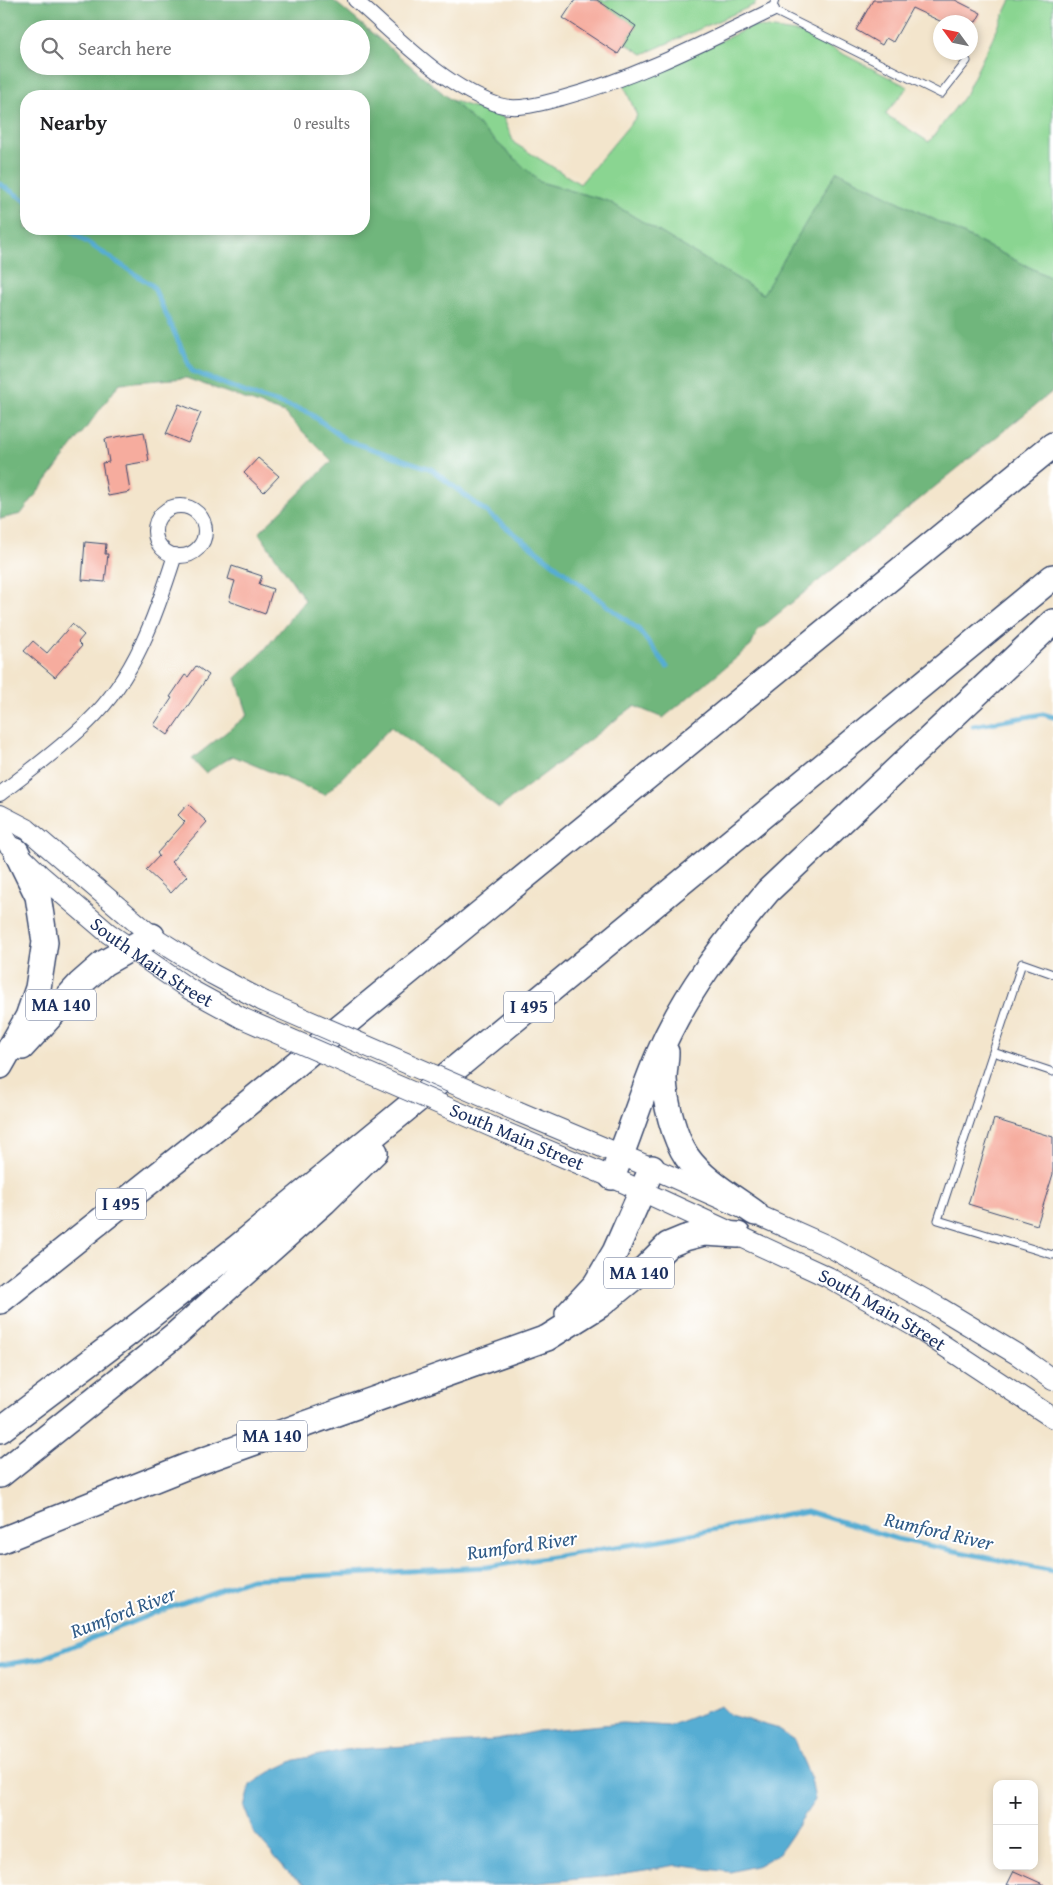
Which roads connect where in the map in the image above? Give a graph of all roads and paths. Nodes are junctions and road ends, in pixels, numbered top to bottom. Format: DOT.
graph roads {
  1 [pos="355,0"];
  2 [pos="774,5"];
  3 [pos="967,61"];
  4 [pos="1053,445"];
  5 [pos="176,555"];
  6 [pos="1053,577"];
  7 [pos="1053,622"];
  8 [pos="0,794"];
  9 [pos="0,815"];
  10 [pos="0,831"];
  11 [pos="16,852"];
  12 [pos="152,936"];
  13 [pos="129,947"];
  14 [pos="1053,974"];
  15 [pos="668,1036"];
  16 [pos="993,1052"];
  17 [pos="0,1066"];
  18 [pos="0,1071"];
  19 [pos="1053,1072"];
  20 [pos="420,1096"];
  21 [pos="242,1108"];
  22 [pos="616,1166"];
  23 [pos="652,1168"];
  24 [pos="643,1191"];
  25 [pos="755,1213"];
  26 [pos="738,1235"];
  27 [pos="1053,1254"];
  28 [pos="0,1279"];
  29 [pos="0,1301"];
  30 [pos="547,1338"];
  31 [pos="1049,1371"];
  32 [pos="1024,1398"];
  33 [pos="1053,1418"];
  34 [pos="0,1430"];
  35 [pos="0,1475"];
  36 [pos="0,1541"];
  1 -- 2 [label="street"];
  2 -- 3 [label="lane"];
  4 -- 21 [label="highway, I 495"];
  5 -- 8 [label="street"];
  6 -- 20 [label="highway, I 495"];
  7 -- 15 [label="highway"];
  9 -- 12 [label="main road, South Main Street"];
  10 -- 11 [label="main road, South Main Street"];
  11 -- 13 [label="main road, South Main Street"];
  11 -- 17 [label="highway"];
  12 -- 13 [label="highway, MA 140"];
  12 -- 22 [label="main road, South Main Street, bridge"];
  13 -- 18 [label="highway, MA 140"];
  13 -- 22 [label="main road, South Main Street, bridge"];
  14 -- 16 [label="lane"];
  15 -- 22 [label="highway"];
  15 -- 25 [label="highway"];
  16 -- 19 [label="lane"];
  16 -- 27 [label="lane"];
  20 -- 34 [label="highway, I 495"];
  20 -- 35 [label="highway"];
  21 -- 28 [label="highway"];
  21 -- 29 [label="highway, I 495"];
  22 -- 23 [label="main road, South Main Street"];
  22 -- 24 [label="main road, South Main Street"];
  23 -- 24 [label="highway"];
  23 -- 25 [label="main road, South Main Street"];
  24 -- 26 [label="main road, South Main Street"];
  24 -- 30 [label="highway"];
  25 -- 31 [label="main road, South Main Street"];
  26 -- 30 [label="highway, MA 140"];
  26 -- 32 [label="main road, South Main Street / MA 140"];
  30 -- 36 [label="highway, MA 140"];
  31 -- 32 [label="main road"];
  32 -- 33 [label="main road, South Main Street / MA 140"];
}
